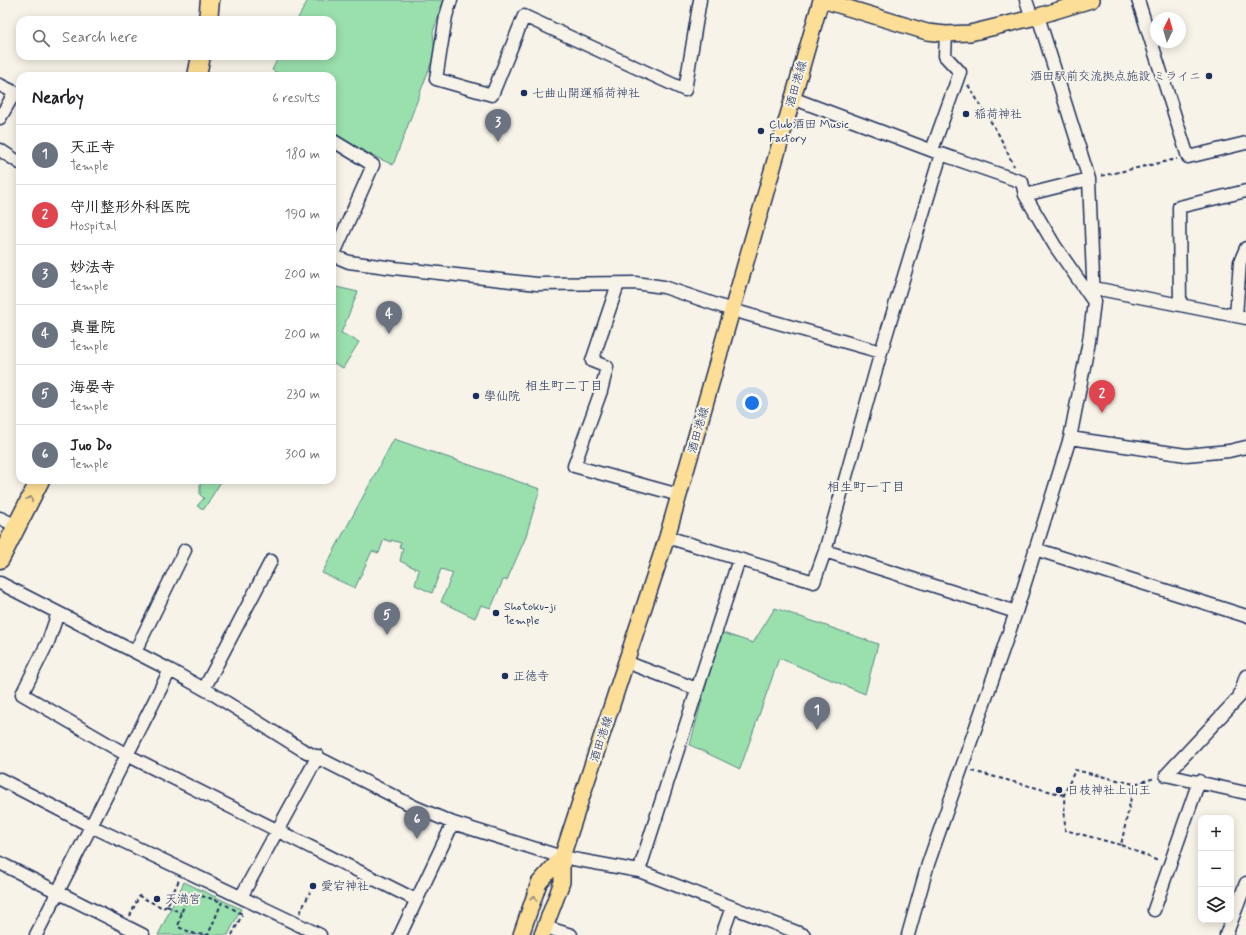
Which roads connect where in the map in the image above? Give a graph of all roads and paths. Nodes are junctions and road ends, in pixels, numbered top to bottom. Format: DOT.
graph roads {
  1 [pos="210,0"];
  2 [pos="451,0"];
  3 [pos="700,0"];
  4 [pos="821,0"];
  5 [pos="1026,0"];
  6 [pos="1091,0"];
  7 [pos="1138,0"];
  8 [pos="208,16"];
  9 [pos="1035,17"];
  10 [pos="946,34"];
  11 [pos="200,60"];
  12 [pos="198,72"];
  13 [pos="960,72"];
  14 [pos="0,85"];
  15 [pos="16,93"];
  16 [pos="16,94"];
  17 [pos="792,98"];
  18 [pos="0,118"];
  19 [pos="336,142"];
  20 [pos="1246,143"];
  21 [pos="0,150"];
  22 [pos="936,152"];
  23 [pos="1188,157"];
  24 [pos="16,160"];
  25 [pos="1089,179"];
  26 [pos="1022,182"];
  27 [pos="1246,191"];
  28 [pos="1025,195"];
  29 [pos="336,248"];
  30 [pos="1245,252"];
  31 [pos="336,256"];
  32 [pos="618,284"];
  33 [pos="1094,288"];
  34 [pos="1094,302"];
  35 [pos="1180,305"];
  36 [pos="732,310"];
  37 [pos="1241,317"];
  38 [pos="881,352"];
  39 [pos="1070,438"];
  40 [pos="1246,447"];
  41 [pos="38,484"];
  42 [pos="679,495"];
  43 [pos="0,518"];
  44 [pos="17,526"];
  45 [pos="667,537"];
  46 [pos="1035,549"];
  47 [pos="185,550"];
  48 [pos="825,551"];
  49 [pos="0,559"];
  50 [pos="739,559"];
  51 [pos="272,561"];
  52 [pos="0,583"];
  53 [pos="1016,612"];
  54 [pos="58,613"];
  55 [pos="1246,616"];
  56 [pos="135,652"];
  57 [pos="626,662"];
  58 [pos="170,670"];
  59 [pos="1246,676"];
  60 [pos="204,689"];
  61 [pos="697,689"];
  62 [pos="1243,698"];
  63 [pos="127,755"];
  64 [pos="318,756"];
  65 [pos="961,768"];
  66 [pos="1166,775"];
  67 [pos="0,779"];
  68 [pos="1198,781"];
  69 [pos="1134,784"];
  70 [pos="1246,793"];
  71 [pos="1064,795"];
  72 [pos="453,823"];
  73 [pos="91,826"];
  74 [pos="277,830"];
  75 [pos="1121,844"];
  76 [pos="562,856"];
  77 [pos="0,863"];
  78 [pos="1169,866"];
  79 [pos="639,871"];
  80 [pos="180,879"];
  81 [pos="1246,883"];
  82 [pos="58,892"];
  83 [pos="310,892"];
  84 [pos="224,896"];
  85 [pos="245,899"];
  86 [pos="416,900"];
  87 [pos="222,902"];
  88 [pos="167,906"];
  89 [pos="732,907"];
  90 [pos="1154,910"];
  91 [pos="182,913"];
  92 [pos="300,913"];
  93 [pos="242,914"];
  94 [pos="125,926"];
  95 [pos="543,931"];
  96 [pos="36,935"];
  97 [pos="143,935"];
  98 [pos="194,935"];
  99 [pos="232,935"];
  100 [pos="320,935"];
  101 [pos="400,935"];
  102 [pos="521,935"];
  103 [pos="571,935"];
  104 [pos="722,935"];
  105 [pos="804,935"];
  106 [pos="908,935"];
  107 [pos="1226,935"];
  1 -- 8 [label="highway"];
  2 -- 3 [label="street"];
  4 -- 10 [label="main road"];
  4 -- 17 [label="main road, 酒田港線"];
  5 -- 9 [label="street"];
  6 -- 9 [label="main road"];
  7 -- 23 [label="street"];
  9 -- 10 [label="main road"];
  9 -- 25 [label="street"];
  10 -- 13 [label="street"];
  11 -- 12 [label="highway"];
  13 -- 22 [label="street"];
  13 -- 26 [label="path"];
  14 -- 15 [label="street"];
  16 -- 18 [label="street"];
  17 -- 22 [label="street"];
  17 -- 36 [label="main road, 酒田港線"];
  19 -- 29 [label="street"];
  20 -- 23 [label="street"];
  21 -- 24 [label="street"];
  22 -- 26 [label="street"];
  22 -- 38 [label="street"];
  23 -- 25 [label="path"];
  25 -- 28 [label="street"];
  25 -- 33 [label="street"];
  26 -- 28 [label="street"];
  27 -- 35 [label="street"];
  28 -- 34 [label="street"];
  30 -- 37 [label="street"];
  31 -- 32 [label="street"];
  32 -- 36 [label="street"];
  32 -- 42 [label="street"];
  33 -- 34 [label="street"];
  33 -- 35 [label="street"];
  34 -- 39 [label="street"];
  35 -- 37 [label="street"];
  36 -- 38 [label="street"];
  36 -- 42 [label="main road, 酒田港線"];
  38 -- 48 [label="street"];
  39 -- 40 [label="street"];
  39 -- 46 [label="street"];
  44 -- 41 [label="highway, one-way"];
  42 -- 45 [label="main road, 酒田港線"];
  43 -- 44 [label="street"];
  44 -- 49 [label="highway"];
  45 -- 50 [label="street"];
  45 -- 57 [label="main road, 酒田港線"];
  46 -- 53 [label="street"];
  46 -- 55 [label="street"];
  47 -- 56 [label="street"];
  48 -- 50 [label="street"];
  48 -- 53 [label="street"];
  50 -- 61 [label="street"];
  51 -- 60 [label="street"];
  52 -- 54 [label="street"];
  53 -- 65 [label="street"];
  54 -- 56 [label="street"];
  54 -- 63 [label="street"];
  56 -- 58 [label="street"];
  57 -- 61 [label="street"];
  57 -- 76 [label="main road, 酒田港線"];
  58 -- 60 [label="street"];
  58 -- 63 [label="street"];
  59 -- 62 [label="street"];
  60 -- 64 [label="street"];
  61 -- 79 [label="street"];
  62 -- 66 [label="street"];
  63 -- 73 [label="street"];
  63 -- 74 [label="street"];
  64 -- 72 [label="street"];
  64 -- 74 [label="street"];
  65 -- 71 [label="path"];
  65 -- 106 [label="street"];
  66 -- 68 [label="street"];
  66 -- 69 [label="path"];
  67 -- 73 [label="street"];
  68 -- 70 [label="street"];
  68 -- 78 [label="street"];
  69 -- 71 [label="path"];
  69 -- 75 [label="path"];
  71 -- 75 [label="path"];
  72 -- 76 [label="street"];
  72 -- 86 [label="street"];
  73 -- 82 [label="street"];
  73 -- 85 [label="street"];
  74 -- 85 [label="street"];
  74 -- 86 [label="street"];
  75 -- 78 [label="path"];
  76 -- 79 [label="street"];
  76 -- 95 [label="main road, 酒田港線"];
  102 -- 76 [label="main road, 酒田港線, one-way"];
  77 -- 82 [label="street"];
  78 -- 90 [label="street"];
  79 -- 89 [label="street"];
  80 -- 88 [label="path"];
  81 -- 107 [label="street"];
  82 -- 94 [label="street"];
  82 -- 96 [label="street"];
  83 -- 92 [label="path"];
  84 -- 87 [label="path"];
  85 -- 93 [label="path"];
  85 -- 100 [label="street"];
  86 -- 101 [label="street"];
  87 -- 91 [label="path"];
  87 -- 93 [label="path"];
  87 -- 98 [label="path"];
  88 -- 91 [label="path"];
  88 -- 94 [label="path"];
  89 -- 104 [label="street"];
  89 -- 105 [label="street"];
  91 -- 98 [label="path"];
  93 -- 99 [label="path"];
  94 -- 97 [label="street"];
  95 -- 103 [label="street"];
}
